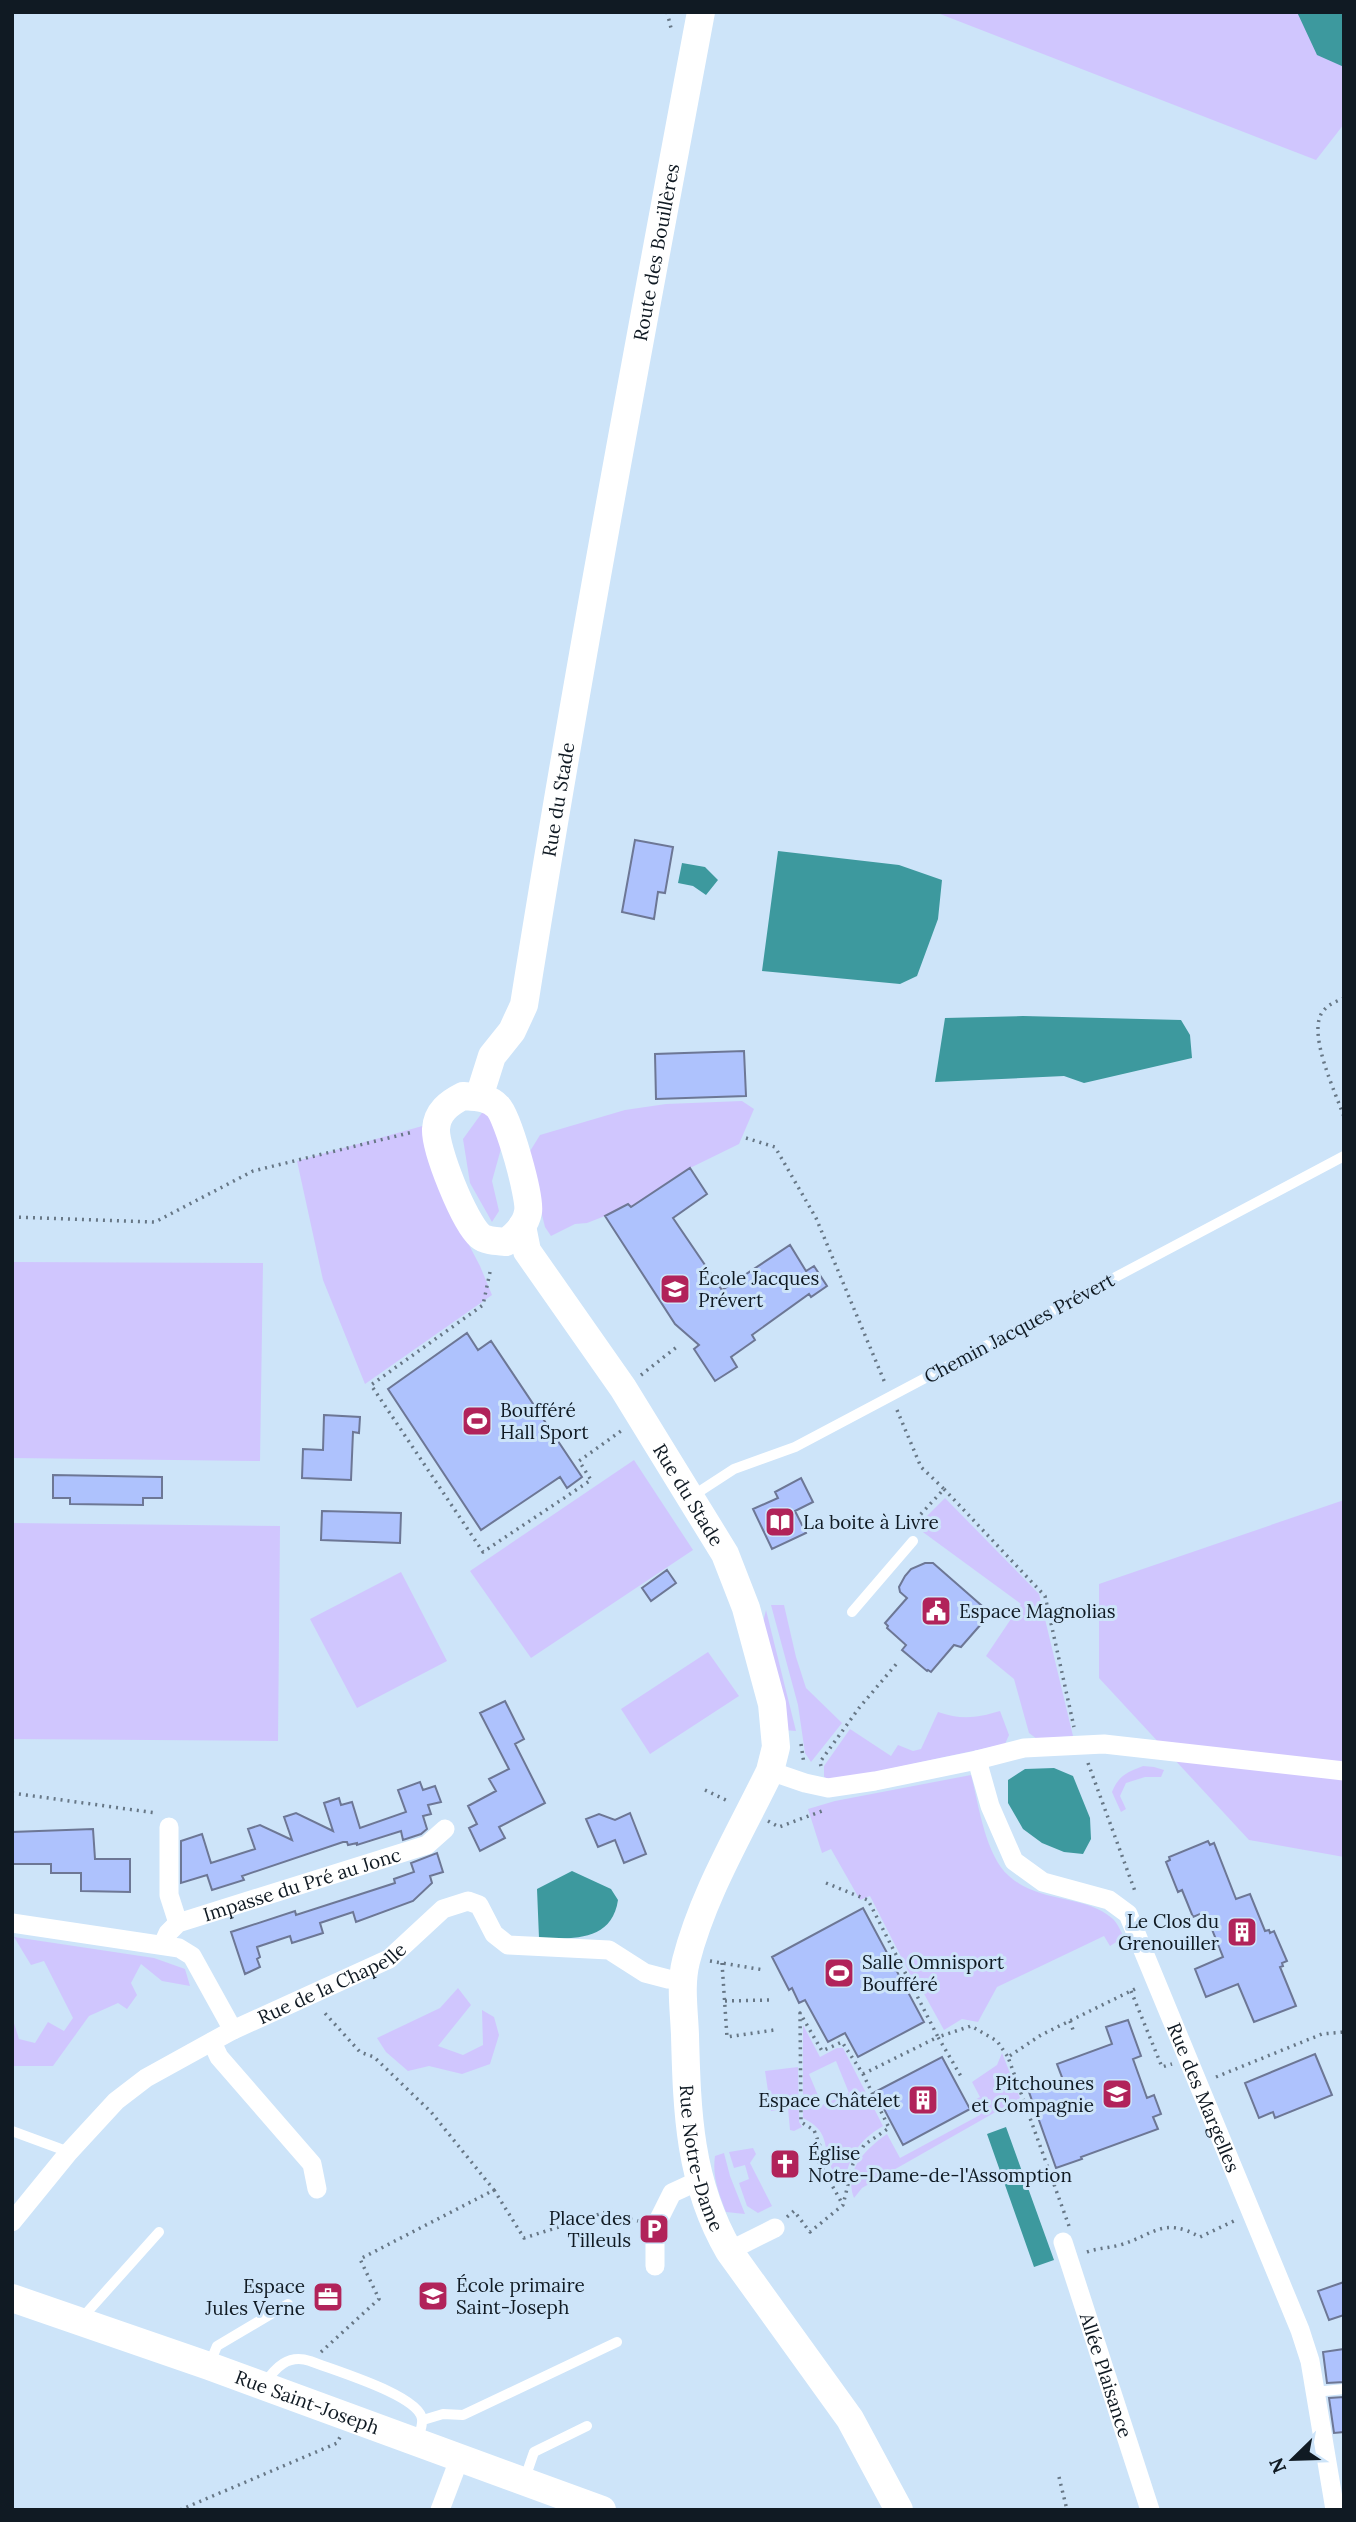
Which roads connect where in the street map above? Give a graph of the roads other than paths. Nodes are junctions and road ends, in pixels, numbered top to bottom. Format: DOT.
graph roads {
  1 [pos="701,12"];
  2 [pos="610,492"];
  3 [pos="479,1097"];
  4 [pos="1344,1156"];
  5 [pos="518,1240"];
  6 [pos="691,1497"];
  7 [pos="913,1541"];
  8 [pos="852,1612"];
  9 [pos="977,1760"];
  10 [pos="770,1771"];
  11 [pos="1344,1771"];
  12 [pos="169,1827"];
  13 [pos="445,1829"];
  14 [pos="12,1923"];
  15 [pos="177,1923"];
  16 [pos="163,1944"];
  17 [pos="684,1969"];
  18 [pos="233,2030"];
  19 [pos="212,2042"];
  20 [pos="12,2131"];
  21 [pos="69,2152"];
  22 [pos="698,2181"];
  23 [pos="317,2189"];
  24 [pos="12,2222"];
  25 [pos="775,2228"];
  26 [pos="159,2232"];
  27 [pos="1066,2250"];
  28 [pos="729,2251"];
  29 [pos="655,2266"];
  30 [pos="12,2298"];
  31 [pos="288,2304"];
  32 [pos="80,2320"];
  33 [pos="617,2342"];
  34 [pos="209,2366"];
  35 [pos="263,2385"];
  36 [pos="1344,2389"];
  37 [pos="1315,2392"];
  38 [pos="587,2426"];
  39 [pos="420,2430"];
  40 [pos="460,2457"];
  41 [pos="1336,2479"];
  42 [pos="524,2480"];
  43 [pos="567,2503"];
  44 [pos="440,2510"];
  45 [pos="602,2510"];
  46 [pos="899,2510"];
  47 [pos="1150,2510"];
  48 [pos="1335,2510"];
  1 -- 2 [label="street, Route des Bouillères"];
  2 -- 3 [label="street, Rue du Stade"];
  3 -- 5 [label="street"];
  3 -- 5 [label="street"];
  4 -- 6 [label="lane, Chemin Jacques Prévert"];
  5 -- 6 [label="street, Rue du Stade"];
  6 -- 10 [label="street, Rue du Stade"];
  7 -- 8 [label="lane"];
  9 -- 10 [label="street"];
  9 -- 11 [label="street"];
  9 -- 37 [label="street, Rue des Margelles"];
  10 -- 17 [label="street, Rue Notre-Dame"];
  12 -- 15 [label="street"];
  13 -- 15 [label="street, Impasse du Pré au Jonc"];
  14 -- 16 [label="street"];
  15 -- 16 [label="street, Impasse du Pré au Jonc"];
  16 -- 18 [label="street"];
  17 -- 18 [label="street, Rue de la Chapelle"];
  17 -- 22 [label="street, Rue Notre-Dame"];
  18 -- 19 [label="street, Rue de la Chapelle"];
  19 -- 21 [label="street, Rue de la Chapelle"];
  19 -- 23 [label="street"];
  20 -- 21 [label="lane"];
  21 -- 24 [label="street, Rue de la Chapelle"];
  22 -- 28 [label="street, Rue Notre-Dame"];
  22 -- 29 [label="street"];
  25 -- 28 [label="street"];
  26 -- 32 [label="lane"];
  27 -- 47 [label="street, Allée Plaisance"];
  28 -- 46 [label="street, Rue Notre-Dame"];
  30 -- 32 [label="street, Rue Saint-Joseph"];
  31 -- 34 [label="lane"];
  32 -- 34 [label="street, Rue Saint-Joseph"];
  33 -- 39 [label="lane"];
  34 -- 35 [label="street, Rue Saint-Joseph"];
  35 -- 39 [label="street, Rue Saint-Joseph"];
  35 -- 39 [label="lane"];
  36 -- 37 [label="lane"];
  37 -- 41 [label="street, Rue des Margelles"];
  38 -- 42 [label="lane"];
  39 -- 40 [label="street, Rue Saint-Joseph"];
  40 -- 42 [label="street, Rue Saint-Joseph"];
  40 -- 44 [label="street"];
  41 -- 48 [label="street, Rue des Margelles"];
  42 -- 43 [label="street, Rue Saint-Joseph"];
  43 -- 45 [label="street, Rue Saint-Joseph"];
}
